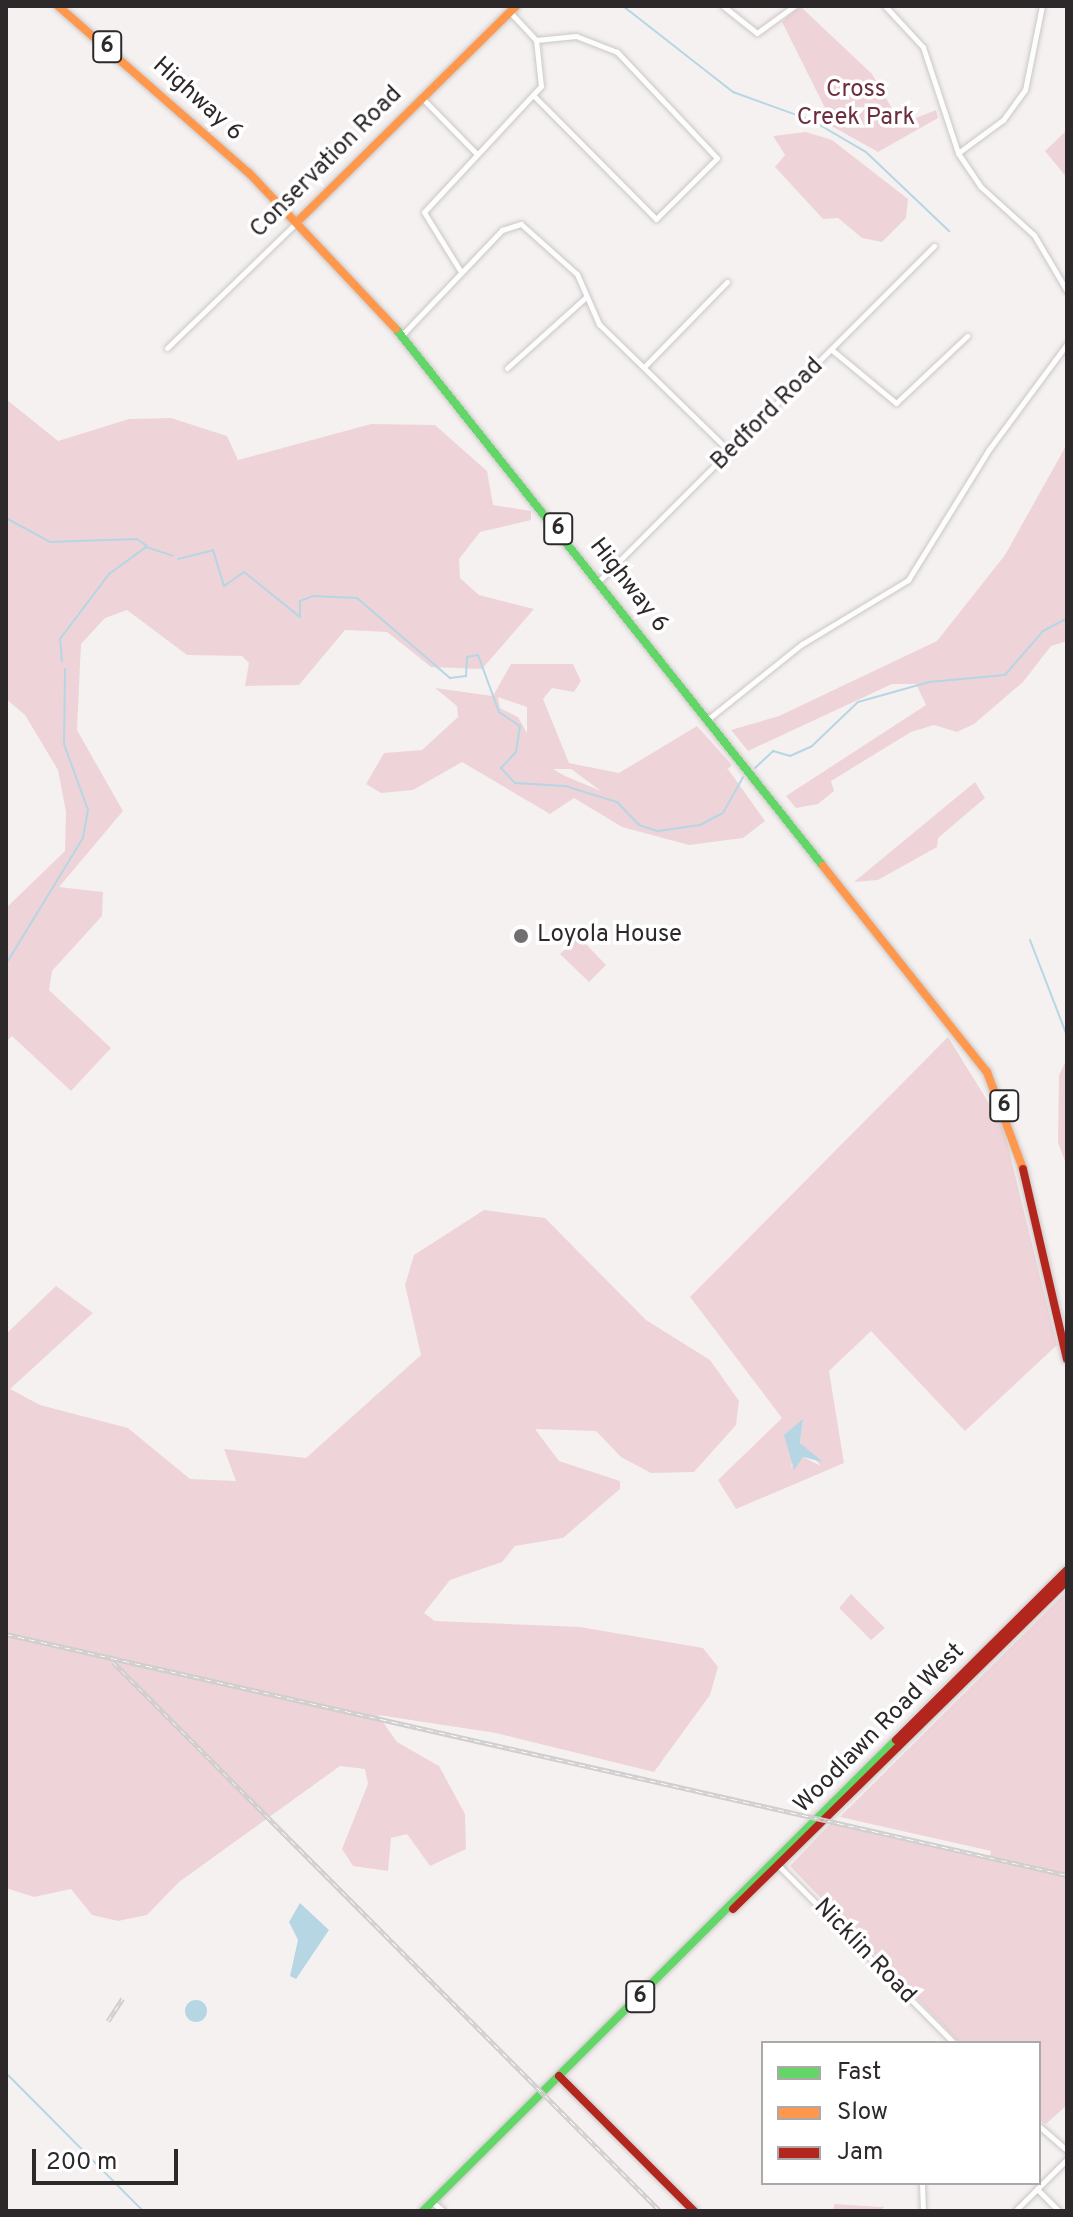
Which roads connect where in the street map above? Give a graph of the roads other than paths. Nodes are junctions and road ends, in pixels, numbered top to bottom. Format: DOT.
graph roads {
  1 [pos="58,6"];
  2 [pos="723,6"];
  3 [pos="794,6"];
  4 [pos="885,6"];
  5 [pos="1042,6"];
  6 [pos="513,9"];
  7 [pos="536,40"];
  8 [pos="534,96"];
  9 [pos="421,97"];
  10 [pos="958,153"];
  11 [pos="477,154"];
  12 [pos="298,221"];
  13 [pos="934,246"];
  14 [pos="461,272"];
  15 [pos="727,282"];
  16 [pos="1067,291"];
  17 [pos="586,297"];
  18 [pos="402,335"];
  19 [pos="967,336"];
  20 [pos="1067,344"];
  21 [pos="167,348"];
  22 [pos="832,350"];
  23 [pos="644,367"];
  24 [pos="507,368"];
  25 [pos="731,453"];
  26 [pos="599,581"];
  27 [pos="707,720"];
  28 [pos="1067,1359"];
  29 [pos="1067,1570"];
  30 [pos="1067,1581"];
  31 [pos="777,1864"];
  32 [pos="952,2041"];
  33 [pos="559,2076"];
  34 [pos="1041,2128"];
  35 [pos="1067,2150"];
  36 [pos="1067,2159"];
  37 [pos="922,2185"];
  38 [pos="1037,2189"];
  39 [pos="428,2208"];
  40 [pos="443,2211"];
  41 [pos="694,2211"];
  42 [pos="923,2211"];
  43 [pos="1015,2211"];
  44 [pos="1059,2211"];
  1 -- 12 [label="main road, Highway 6 / 6"];
  2 -- 3 [label="street"];
  4 -- 10 [label="street"];
  5 -- 10 [label="street"];
  6 -- 7 [label="street"];
  6 -- 9 [label="main road, Conservation Road"];
  7 -- 8 [label="street"];
  7 -- 8 [label="street"];
  8 -- 11 [label="street"];
  9 -- 11 [label="street"];
  9 -- 12 [label="main road, Conservation Road"];
  10 -- 16 [label="street"];
  11 -- 14 [label="street"];
  12 -- 18 [label="main road, Highway 6 / 6"];
  12 -- 21 [label="street, Conservation Road"];
  13 -- 22 [label="street, Bedford Road"];
  14 -- 17 [label="street"];
  14 -- 18 [label="street"];
  15 -- 23 [label="street"];
  17 -- 23 [label="street"];
  17 -- 24 [label="street"];
  18 -- 26 [label="main road, Highway 6 / 6"];
  19 -- 22 [label="street"];
  20 -- 27 [label="street"];
  22 -- 25 [label="street, Bedford Road"];
  23 -- 25 [label="street"];
  25 -- 26 [label="street, Bedford Road"];
  26 -- 27 [label="main road, Highway 6 / 6"];
  27 -- 28 [label="main road, Highway 6 / 6"];
  29 -- 31 [label="main road, Woodlawn Road West / 6"];
  30 -- 31 [label="main road, Woodlawn Road West / 6"];
  31 -- 32 [label="street, Nicklin Road"];
  31 -- 33 [label="main road, Woodlawn Road West / 6"];
  33 -- 39 [label="main road, Woodlawn Road West / 6"];
  33 -- 41 [label="main road"];
  34 -- 35 [label="street"];
  36 -- 38 [label="street"];
  37 -- 42 [label="street"];
  38 -- 43 [label="street"];
  38 -- 44 [label="street"];
  39 -- 40 [label="street"];
}
